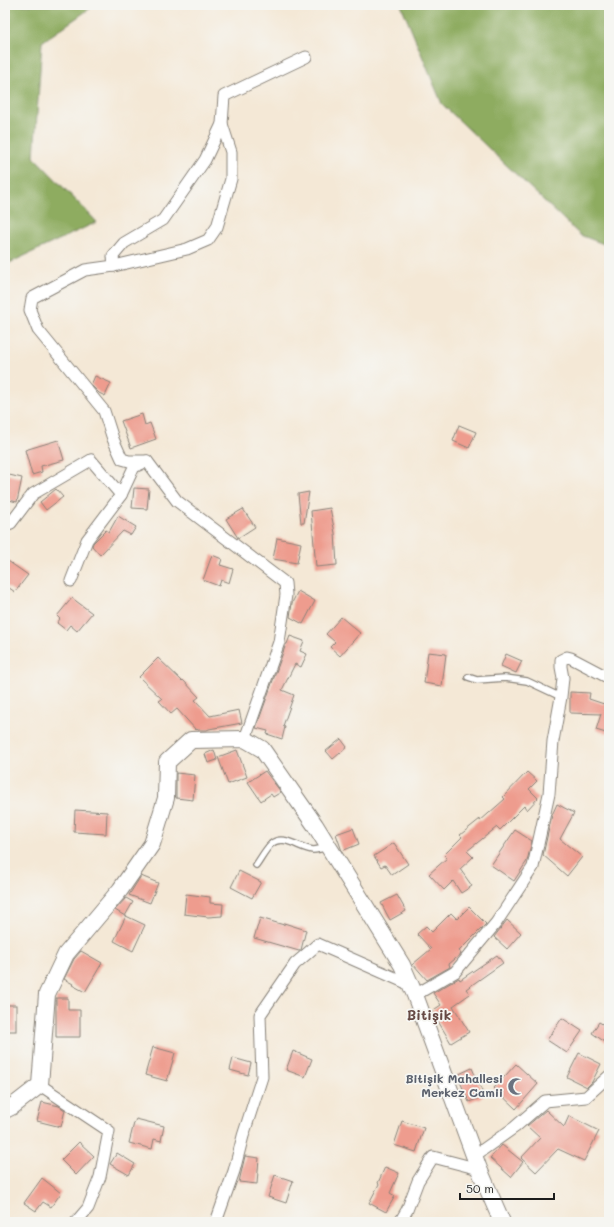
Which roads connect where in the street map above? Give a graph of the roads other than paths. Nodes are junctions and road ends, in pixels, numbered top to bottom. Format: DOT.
graph roads {
  1 [pos="306,57"];
  2 [pos="222,124"];
  3 [pos="114,266"];
  4 [pos="147,461"];
  5 [pos="121,495"];
  6 [pos="5,525"];
  7 [pos="71,581"];
  8 [pos="468,677"];
  9 [pos="609,678"];
  10 [pos="561,697"];
  11 [pos="246,739"];
  12 [pos="329,847"];
  13 [pos="256,865"];
  14 [pos="413,990"];
  15 [pos="609,1076"];
  16 [pos="40,1085"];
  17 [pos="5,1110"];
  18 [pos="477,1162"];
  19 [pos="76,1222"];
  20 [pos="216,1222"];
  21 [pos="400,1222"];
  22 [pos="502,1222"];
  1 -- 2 [label="street"];
  2 -- 3 [label="street"];
  2 -- 3 [label="street"];
  3 -- 4 [label="street"];
  4 -- 5 [label="street"];
  4 -- 11 [label="street"];
  5 -- 6 [label="street"];
  5 -- 7 [label="street"];
  8 -- 10 [label="lane"];
  9 -- 10 [label="street"];
  10 -- 14 [label="street"];
  11 -- 12 [label="street"];
  11 -- 16 [label="street"];
  12 -- 13 [label="lane"];
  12 -- 14 [label="street"];
  14 -- 18 [label="street"];
  14 -- 20 [label="street"];
  15 -- 18 [label="street"];
  16 -- 17 [label="street"];
  16 -- 19 [label="street"];
  18 -- 21 [label="street"];
  18 -- 22 [label="street"];
}
